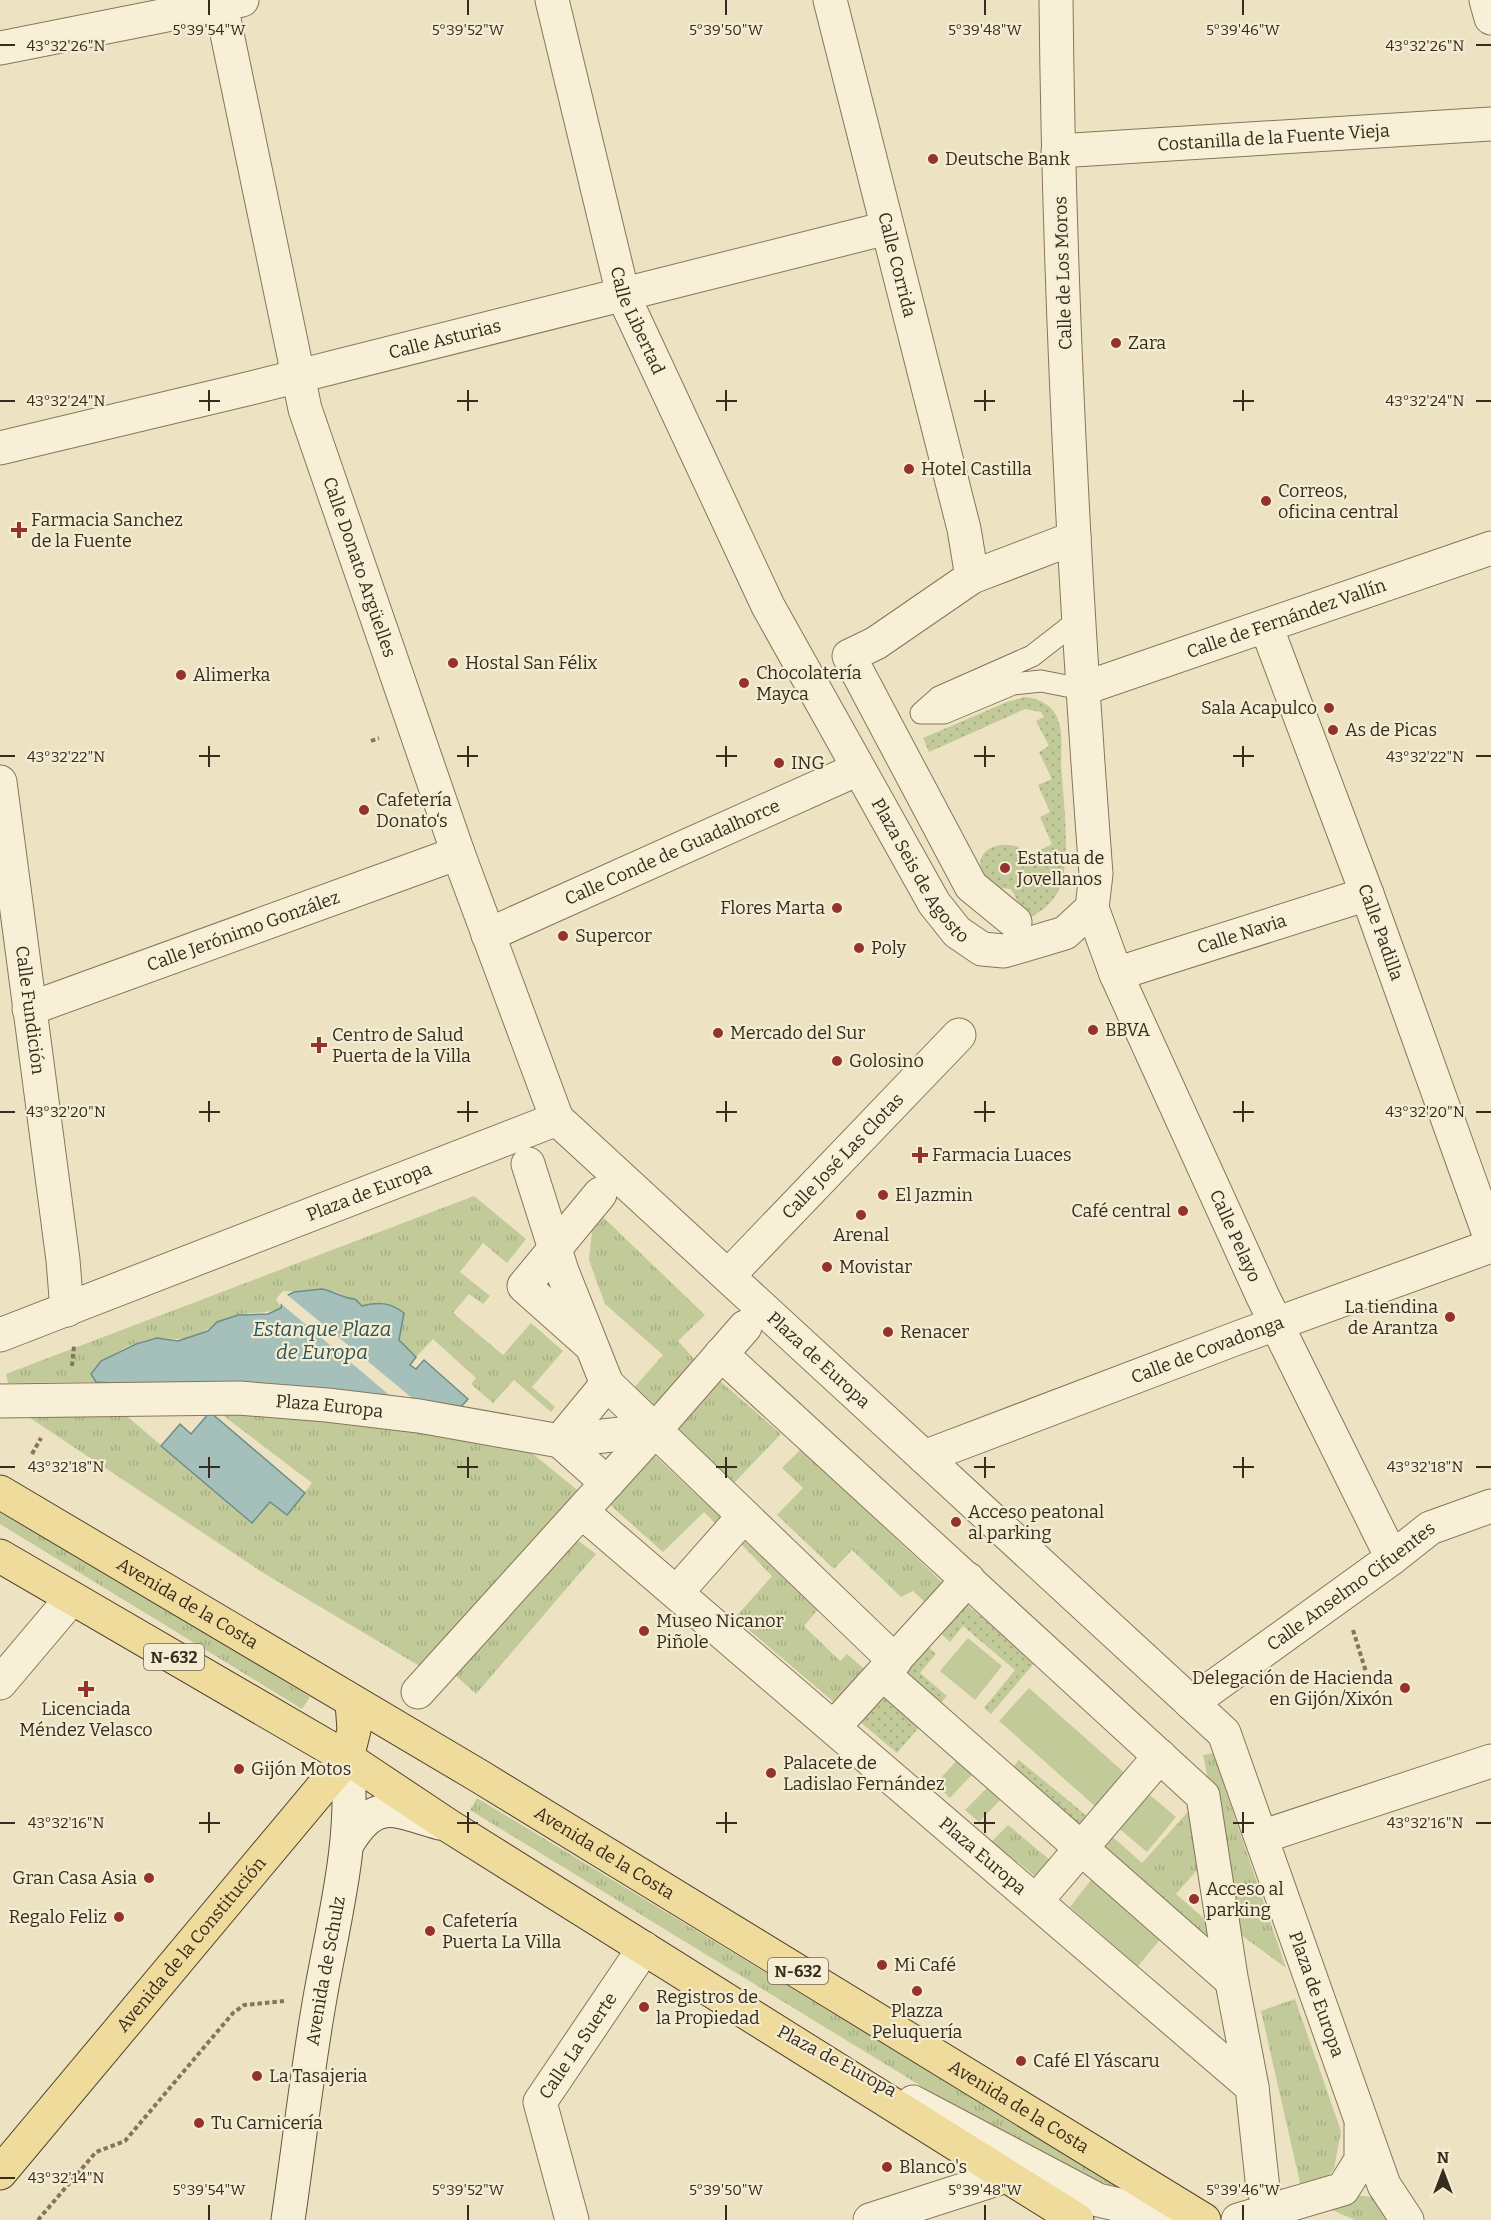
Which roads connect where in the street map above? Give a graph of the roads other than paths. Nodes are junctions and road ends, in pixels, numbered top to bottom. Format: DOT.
graph roads {
  1 [pos="552,0"];
  2 [pos="830,0"];
  3 [pos="1056,0"];
  4 [pos="1485,0"];
  5 [pos="228,2"];
  6 [pos="1491,18"];
  7 [pos="0,48"];
  8 [pos="1491,124"];
  9 [pos="1058,151"];
  10 [pos="887,228"];
  11 [pos="623,295"];
  12 [pos="299,376"];
  13 [pos="0,448"];
  14 [pos="1070,538"];
  15 [pos="1491,548"];
  16 [pos="972,577"];
  17 [pos="775,602"];
  18 [pos="1077,621"];
  19 [pos="1266,626"];
  20 [pos="849,656"];
  21 [pos="1082,689"];
  22 [pos="820,704"];
  23 [pos="858,769"];
  24 [pos="0,782"];
  25 [pos="458,853"];
  26 [pos="1367,894"];
  27 [pos="1092,908"];
  28 [pos="1015,922"];
  29 [pos="488,935"];
  30 [pos="1116,974"];
  31 [pos="29,1009"];
  32 [pos="959,1035"];
  33 [pos="557,1119"];
  34 [pos="528,1164"];
  35 [pos="600,1194"];
  36 [pos="1491,1240"];
  37 [pos="1491,1246"];
  38 [pos="555,1249"];
  39 [pos="728,1276"];
  40 [pos="67,1310"];
  41 [pos="1277,1323"];
  42 [pos="745,1327"];
  43 [pos="0,1335"];
  44 [pos="721,1354"];
  45 [pos="608,1384"];
  46 [pos="0,1401"];
  47 [pos="655,1430"];
  48 [pos="608,1436"];
  49 [pos="560,1441"];
  50 [pos="924,1457"];
  51 [pos="608,1483"];
  52 [pos="0,1492"];
  53 [pos="1491,1506"];
  54 [pos="582,1512"];
  55 [pos="744,1516"];
  56 [pos="0,1556"];
  57 [pos="1392,1558"];
  58 [pos="968,1579"];
  59 [pos="677,1592"];
  60 [pos="71,1599"];
  61 [pos="889,1667"];
  62 [pos="0,1683"];
  63 [pos="418,1692"];
  64 [pos="352,1702"];
  65 [pos="1191,1703"];
  66 [pos="834,1727"];
  67 [pos="347,1758"];
  68 [pos="1491,1761"];
  69 [pos="1169,1764"];
  70 [pos="449,1826"];
  71 [pos="1261,1837"];
  72 [pos="349,1841"];
  73 [pos="1081,1848"];
  74 [pos="1036,1901"];
  75 [pos="644,1948"];
  76 [pos="1231,1980"];
  77 [pos="750,2014"];
  78 [pos="1252,2087"];
  79 [pos="1361,2113"];
  80 [pos="0,2173"];
  81 [pos="1006,2176"];
  82 [pos="1263,2189"];
  83 [pos="288,2220"];
  84 [pos="572,2220"];
  85 [pos="870,2220"];
  86 [pos="1077,2220"];
  87 [pos="1186,2220"];
  88 [pos="1204,2220"];
  89 [pos="1238,2220"];
  90 [pos="1407,2220"];
  1 -- 11 [label="street, Calle Libertad"];
  2 -- 10 [label="street, Calle Corrida"];
  3 -- 9 [label="street, Calle de Los Moros"];
  4 -- 6 [label="street"];
  5 -- 7 [label="street"];
  5 -- 12 [label="street, Calle Donato Argüelles"];
  8 -- 9 [label="street, Costanilla de la Fuente Vieja"];
  9 -- 14 [label="street, Calle de Los Moros"];
  10 -- 11 [label="street, Calle Asturias"];
  10 -- 16 [label="street, Calle Corrida"];
  11 -- 12 [label="street, Calle Asturias"];
  11 -- 17 [label="street, Calle Libertad"];
  12 -- 13 [label="street, Calle Asturias"];
  12 -- 25 [label="street, Calle Donato Argüelles"];
  14 -- 16 [label="street"];
  14 -- 18 [label="street"];
  15 -- 19 [label="street, Calle de Fernández Vallín"];
  16 -- 20 [label="street"];
  17 -- 22 [label="street, Plaza Seis de Agosto"];
  18 -- 21 [label="street"];
  18 -- 21 [label="lane"];
  19 -- 21 [label="street, Calle de Fernández Vallín"];
  19 -- 26 [label="street, Calle Padilla"];
  20 -- 22 [label="street"];
  20 -- 28 [label="street"];
  21 -- 27 [label="street"];
  22 -- 23 [label="street, Plaza Seis de Agosto"];
  23 -- 27 [label="street, Plaza Seis de Agosto"];
  23 -- 29 [label="street, Calle Conde de Guadalhorce"];
  24 -- 31 [label="street, Calle Fundición"];
  25 -- 29 [label="street, Calle Donato Argüelles"];
  25 -- 31 [label="street, Calle Jerónimo González"];
  26 -- 30 [label="street, Calle Navia"];
  26 -- 36 [label="street, Calle Padilla"];
  27 -- 30 [label="street, Calle Pelayo"];
  29 -- 33 [label="street, Calle Donato Argüelles"];
  30 -- 41 [label="street, Calle Pelayo"];
  31 -- 40 [label="street, Calle Fundición"];
  32 -- 39 [label="street, Calle José Las Clotas"];
  33 -- 39 [label="street, Plaza de Europa"];
  33 -- 40 [label="street, Plaza de Europa"];
  34 -- 38 [label="street"];
  35 -- 38 [label="street"];
  37 -- 41 [label="street, Calle de Covadonga"];
  38 -- 45 [label="street"];
  39 -- 50 [label="street, Plaza de Europa"];
  40 -- 43 [label="street, Plaza de Europa"];
  41 -- 50 [label="street, Calle de Covadonga"];
  41 -- 57 [label="street, Calle Pelayo"];
  42 -- 44 [label="street, Plaza de Europa"];
  44 -- 47 [label="street, Plaza de Europa"];
  44 -- 58 [label="street"];
  45 -- 47 [label="street"];
  45 -- 48 [label="street"];
  45 -- 49 [label="street"];
  46 -- 49 [label="street, Plaza Europa"];
  47 -- 48 [label="street, Plaza Europa"];
  47 -- 51 [label="street, Plaza de Europa"];
  47 -- 55 [label="street"];
  48 -- 49 [label="street, Plaza Europa"];
  48 -- 51 [label="street"];
  49 -- 51 [label="street"];
  50 -- 65 [label="street, Plaza de Europa"];
  51 -- 54 [label="street, Plaza de Europa"];
  52 -- 64 [label="main road, Avenida de la Costa / N-632"];
  53 -- 57 [label="street, Calle Anselmo Cifuentes"];
  54 -- 59 [label="street, Plaza Europa"];
  54 -- 63 [label="street, Plaza de Europa"];
  55 -- 59 [label="street"];
  55 -- 61 [label="street"];
  56 -- 60 [label="main road, N-632"];
  57 -- 65 [label="street, Calle Anselmo Cifuentes"];
  58 -- 61 [label="street"];
  58 -- 69 [label="street"];
  59 -- 66 [label="street, Plaza Europa"];
  60 -- 62 [label="street"];
  60 -- 67 [label="main road, N-632"];
  61 -- 66 [label="street"];
  61 -- 73 [label="street"];
  64 -- 67 [label="main road, Avenida de la Constitución"];
  64 -- 88 [label="main road, Avenida de la Costa / N-632"];
  65 -- 71 [label="street, Plaza de Europa"];
  66 -- 74 [label="street, Plaza Europa"];
  67 -- 70 [label="main road, N-632"];
  67 -- 72 [label="street, Avenida de Schulz"];
  67 -- 80 [label="main road, Avenida de la Constitución"];
  68 -- 71 [label="street"];
  69 -- 73 [label="street"];
  69 -- 76 [label="street"];
  70 -- 72 [label="street"];
  70 -- 75 [label="main road, N-632"];
  71 -- 79 [label="street, Plaza de Europa"];
  72 -- 83 [label="street, Avenida de Schulz"];
  73 -- 74 [label="street"];
  73 -- 76 [label="street"];
  74 -- 78 [label="street, Plaza Europa"];
  75 -- 77 [label="main road, N-632"];
  75 -- 84 [label="street, Calle La Suerte"];
  76 -- 78 [label="street"];
  77 -- 81 [label="main road, N-632"];
  77 -- 87 [label="street, Plaza de Europa"];
  78 -- 82 [label="street"];
  79 -- 89 [label="street, Plaza de Europa"];
  79 -- 90 [label="street, Plaza de Europa"];
  81 -- 85 [label="street"];
  81 -- 86 [label="main road, N-632"];
}
